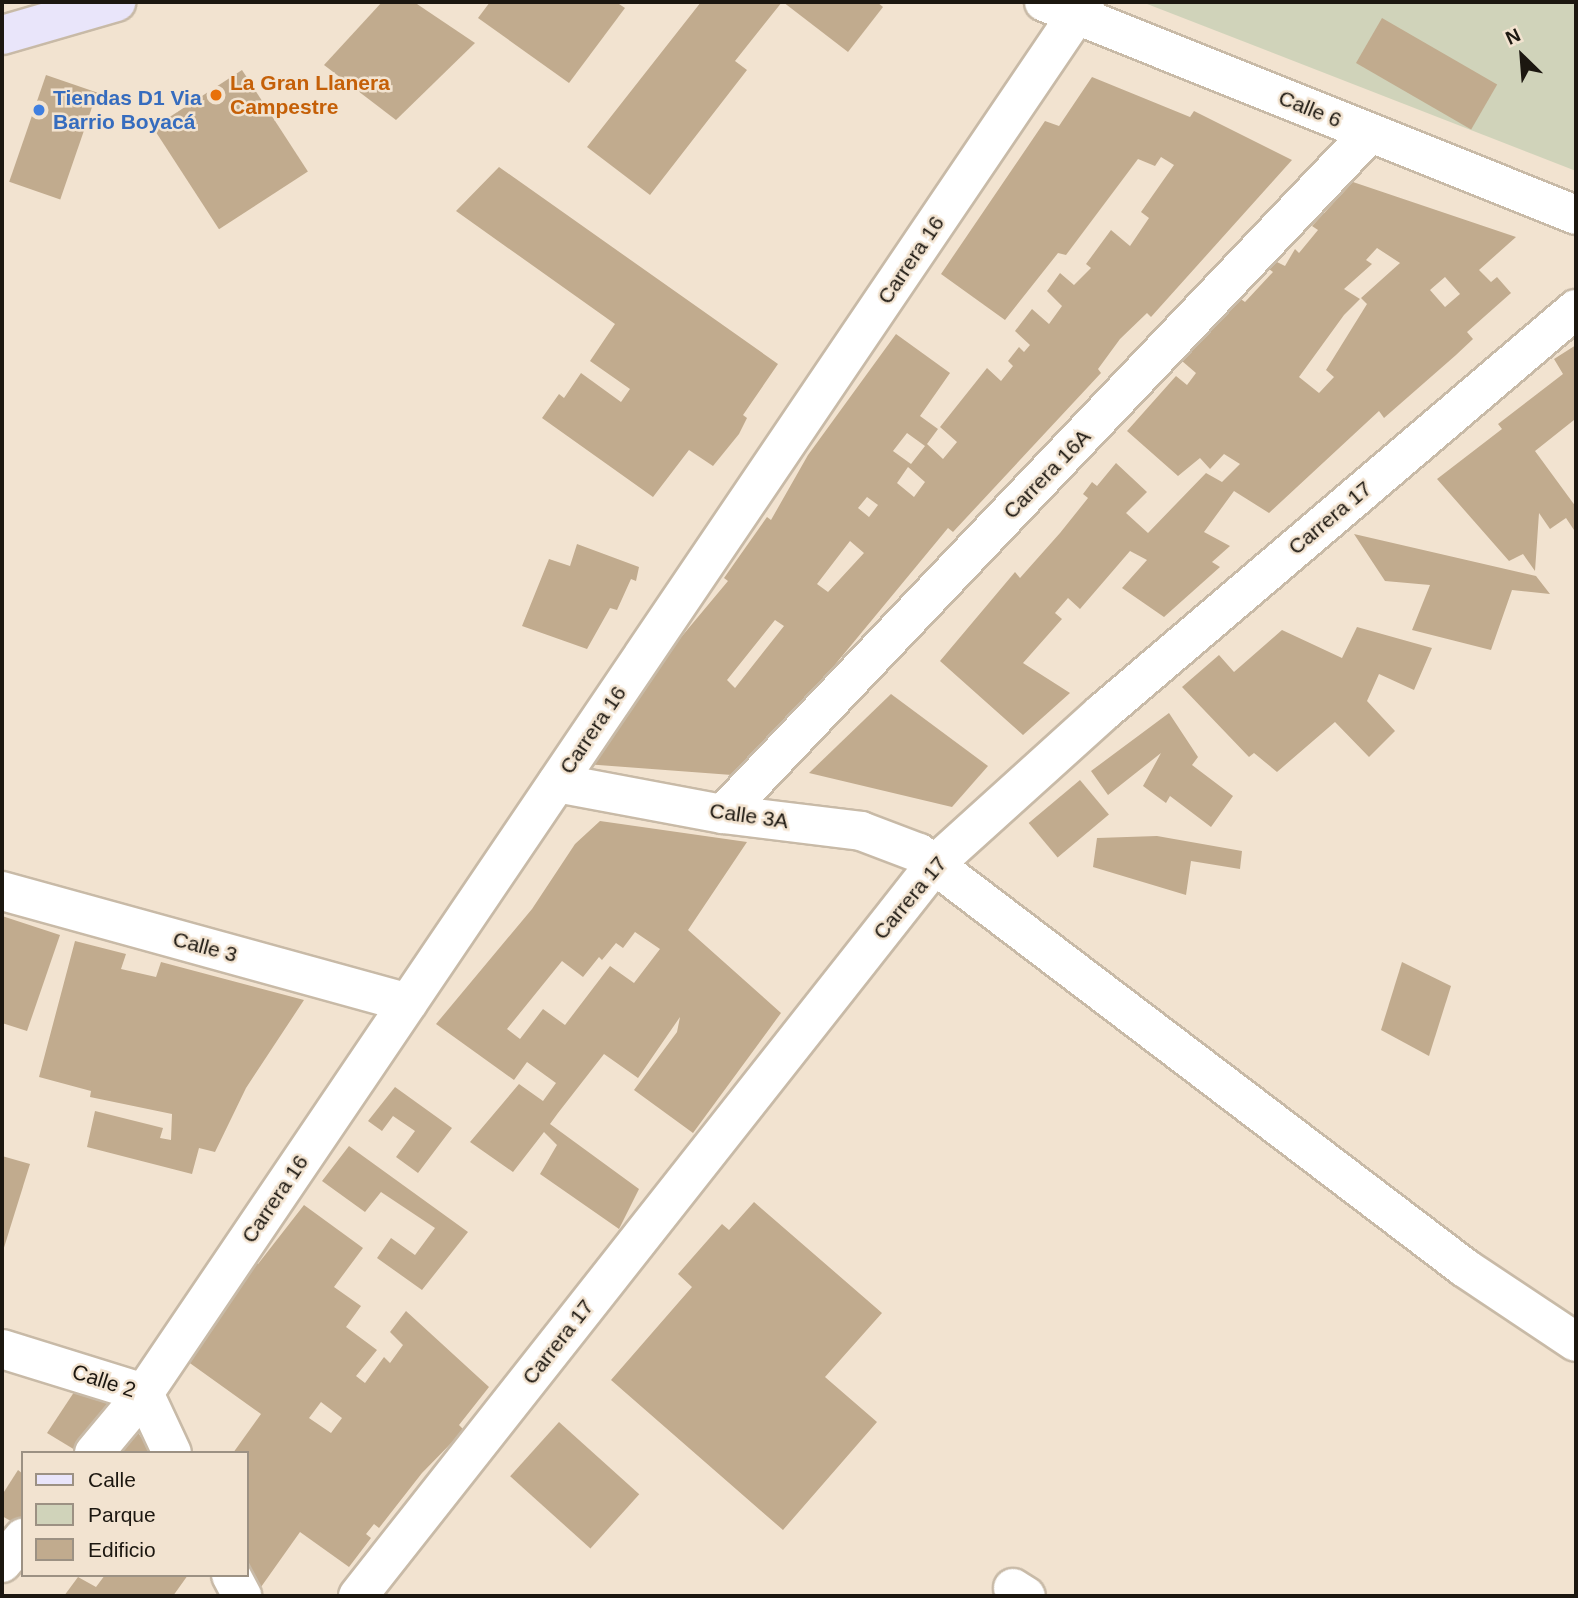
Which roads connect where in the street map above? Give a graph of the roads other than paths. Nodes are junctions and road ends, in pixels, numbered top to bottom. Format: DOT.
graph roads {
  1 [pos="116,2"];
  2 [pos="1068,6"];
  3 [pos="2,35"];
  4 [pos="1370,133"];
  5 [pos="1576,215"];
  6 [pos="1576,309"];
  7 [pos="557,783"];
  8 [pos="723,814"];
  9 [pos="935,864"];
  10 [pos="2,891"];
  11 [pos="408,1003"];
  12 [pos="1576,1342"];
  13 [pos="2,1349"];
  14 [pos="144,1393"];
  15 [pos="96,1451"];
  16 [pos="171,1451"];
  17 [pos="21,1540"];
  18 [pos="2,1563"];
  19 [pos="232,1577"];
  20 [pos="242,1596"];
  21 [pos="358,1596"];
  1 -- 3 [label="main road"];
  2 -- 4 [label="street, Calle 6"];
  2 -- 7 [label="street, Carrera 16"];
  4 -- 5 [label="street, Calle 6"];
  4 -- 8 [label="street, Carrera 16A"];
  6 -- 9 [label="street, Carrera 17"];
  7 -- 8 [label="street, Calle 3A"];
  7 -- 11 [label="street, Carrera 16"];
  8 -- 9 [label="street, Calle 3A"];
  9 -- 12 [label="street, Calle 3A"];
  9 -- 21 [label="street, Carrera 17"];
  10 -- 11 [label="street, Calle 3"];
  11 -- 14 [label="street, Carrera 16"];
  13 -- 14 [label="street, Calle 2"];
  14 -- 15 [label="street, Carrera 16"];
  14 -- 16 [label="street, Calle 2"];
  17 -- 18 [label="street"];
  19 -- 20 [label="street"];
}
